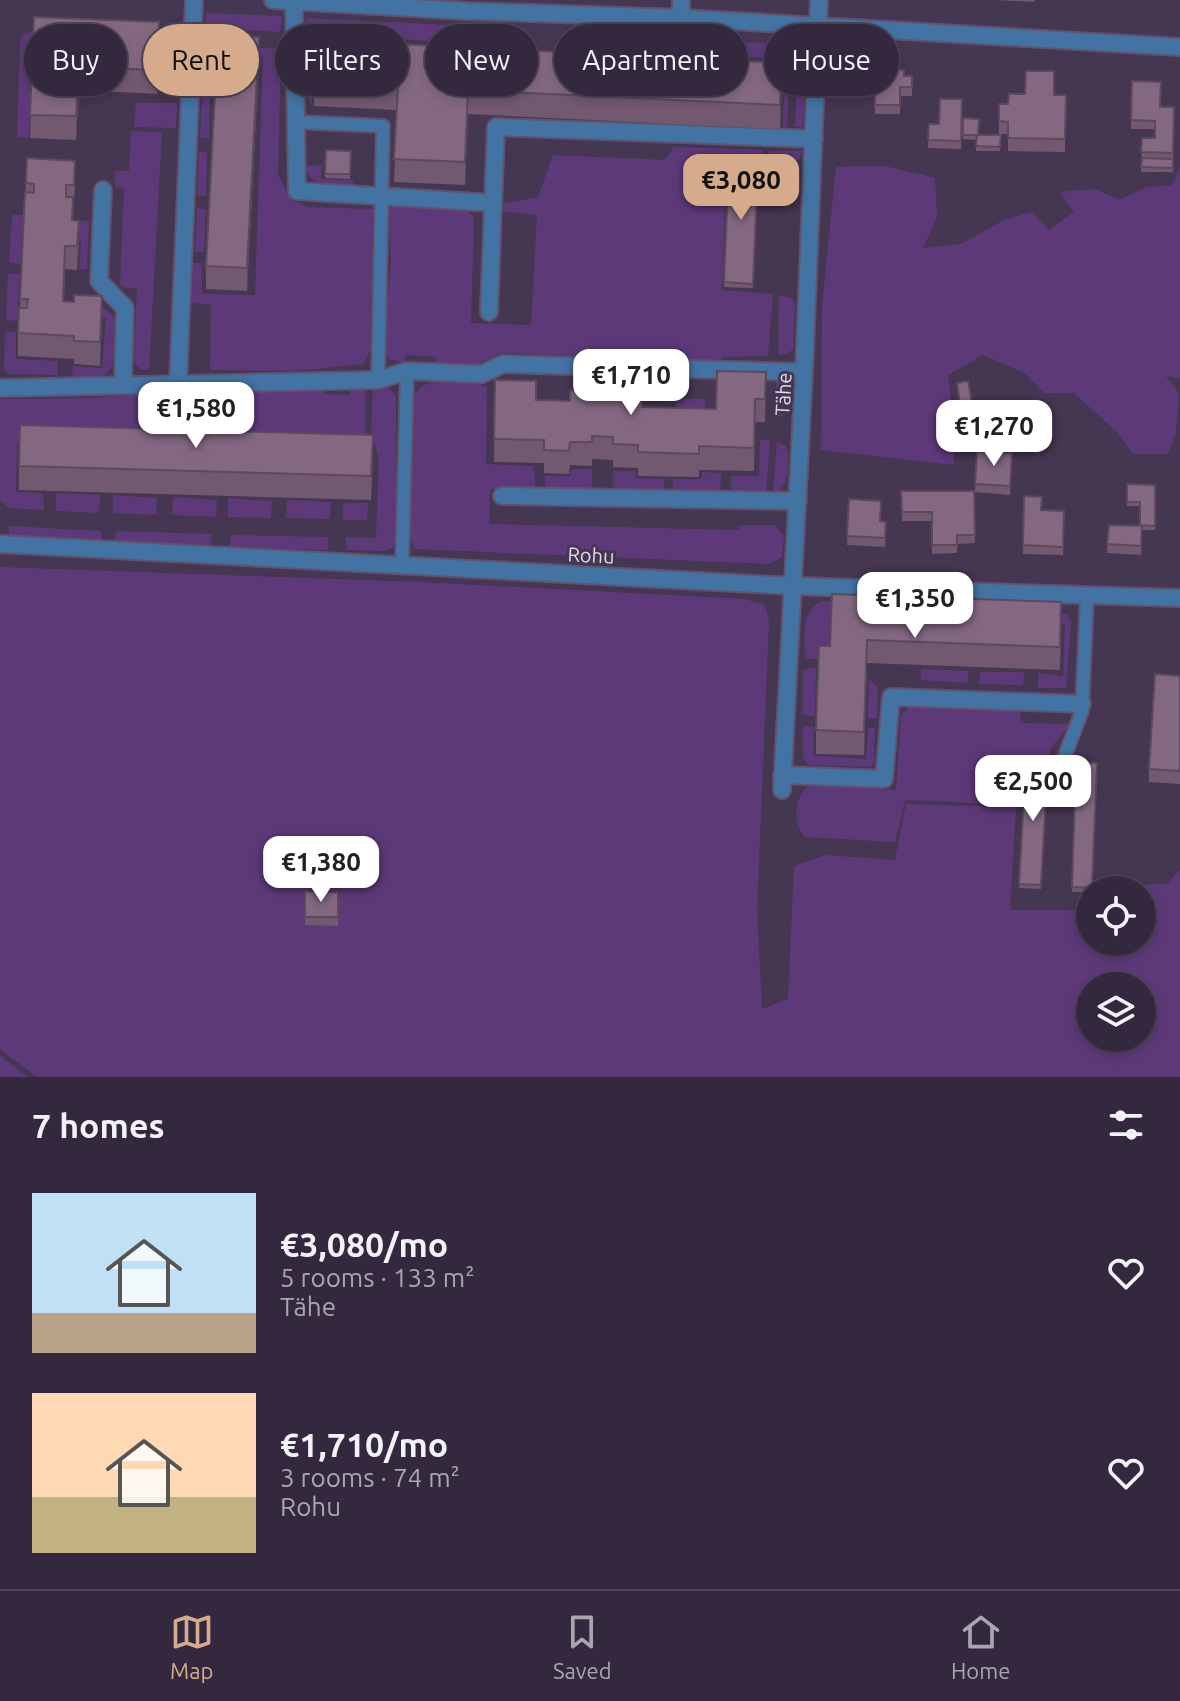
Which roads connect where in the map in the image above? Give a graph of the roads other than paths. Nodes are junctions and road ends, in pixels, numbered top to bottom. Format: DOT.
graph roads {
  1 [pos="194,0"];
  2 [pos="273,0"];
  3 [pos="681,0"];
  4 [pos="819,0"];
  5 [pos="294,1"];
  6 [pos="328,1"];
  7 [pos="465,5"];
  8 [pos="681,18"];
  9 [pos="772,24"];
  10 [pos="817,24"];
  11 [pos="899,32"];
  12 [pos="1180,47"];
  13 [pos="815,96"];
  14 [pos="295,122"];
  15 [pos="814,139"];
  16 [pos="103,190"];
  17 [pos="382,196"];
  18 [pos="493,203"];
  19 [pos="489,312"];
  20 [pos="407,371"];
  21 [pos="804,372"];
  22 [pos="378,380"];
  23 [pos="178,384"];
  24 [pos="123,385"];
  25 [pos="0,388"];
  26 [pos="502,496"];
  27 [pos="798,501"];
  28 [pos="0,544"];
  29 [pos="402,565"];
  30 [pos="793,586"];
  31 [pos="1087,595"];
  32 [pos="1180,598"];
  33 [pos="1082,704"];
  34 [pos="1064,758"];
  1 -- 23 [label="street"];
  2 -- 5 [label="street"];
  3 -- 8 [label="street"];
  4 -- 10 [label="street, Tähe"];
  5 -- 6 [label="street"];
  5 -- 14 [label="street"];
  6 -- 7 [label="street"];
  7 -- 8 [label="street"];
  8 -- 9 [label="street"];
  11 -- 12 [label="street"];
  13 -- 15 [label="street, Tähe"];
  14 -- 17 [label="street"];
  14 -- 17 [label="lane"];
  15 -- 18 [label="street"];
  15 -- 21 [label="street, Tähe"];
  16 -- 24 [label="street"];
  17 -- 18 [label="street"];
  17 -- 22 [label="lane"];
  18 -- 19 [label="street"];
  20 -- 21 [label="street"];
  20 -- 22 [label="street"];
  20 -- 29 [label="lane"];
  21 -- 27 [label="street, Tähe"];
  22 -- 23 [label="street"];
  23 -- 24 [label="street"];
  24 -- 25 [label="street"];
  26 -- 27 [label="street"];
  27 -- 30 [label="street, Tähe"];
  28 -- 29 [label="street, Rohu"];
  29 -- 30 [label="street, Rohu"];
  30 -- 31 [label="street, Rohu"];
  30 -- 33 [label="street, Tähe"];
  31 -- 32 [label="street, Rohu"];
  31 -- 33 [label="lane"];
  33 -- 34 [label="lane"];
}
